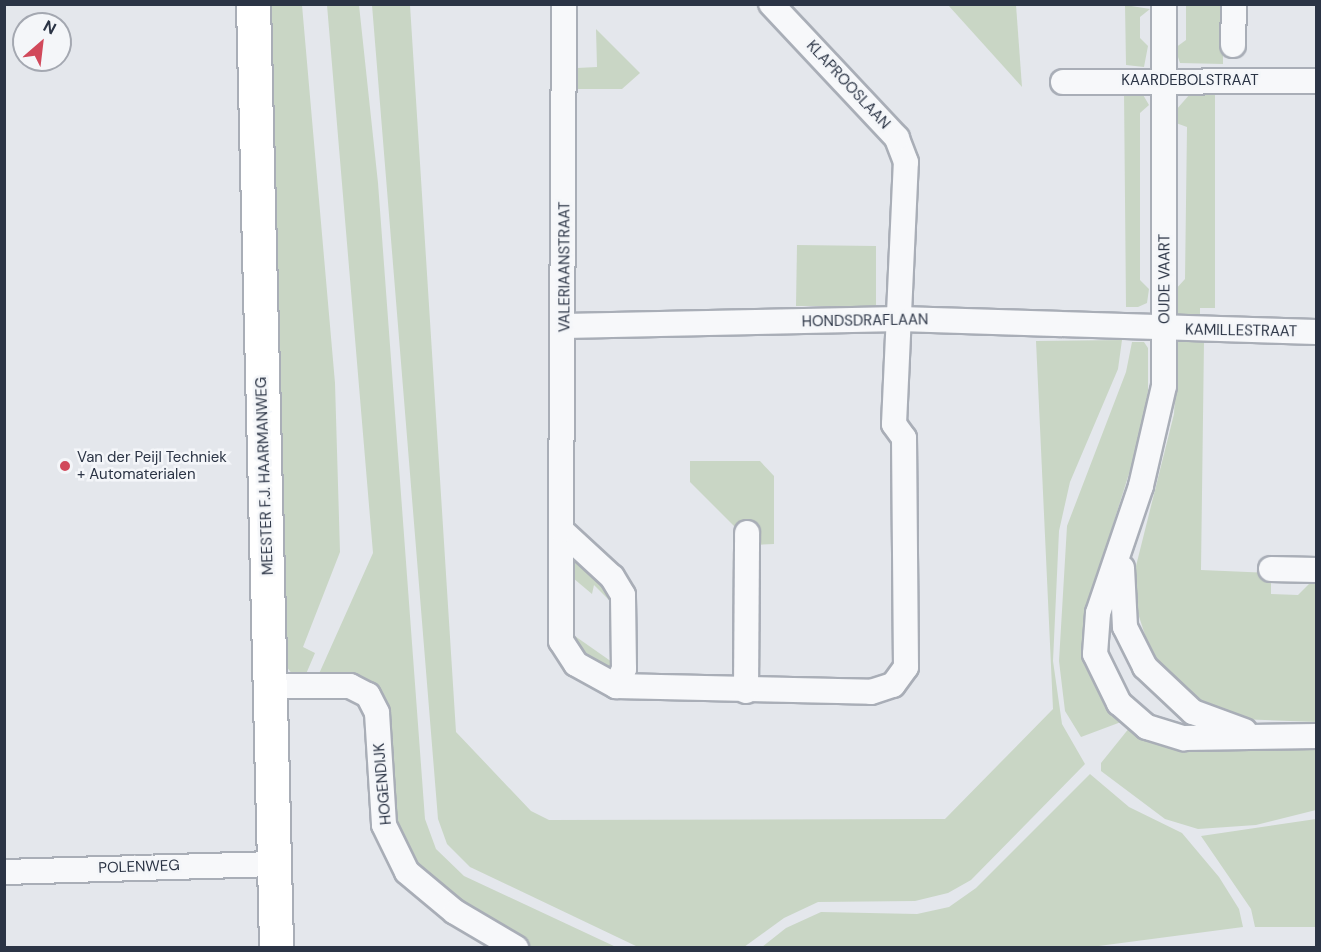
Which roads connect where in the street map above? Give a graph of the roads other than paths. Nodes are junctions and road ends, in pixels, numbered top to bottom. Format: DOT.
graph roads {
  1 [pos="253,4"];
  2 [pos="564,4"];
  3 [pos="771,4"];
  4 [pos="1164,4"];
  5 [pos="1234,4"];
  6 [pos="1233,45"];
  7 [pos="1317,81"];
  8 [pos="1063,82"];
  9 [pos="1166,82"];
  10 [pos="900,319"];
  11 [pos="564,326"];
  12 [pos="1165,330"];
  13 [pos="1317,332"];
  14 [pos="561,530"];
  15 [pos="747,533"];
  16 [pos="1122,548"];
  17 [pos="1271,569"];
  18 [pos="1317,570"];
  19 [pos="271,686"];
  20 [pos="616,686"];
  21 [pos="746,691"];
  22 [pos="1317,736"];
  23 [pos="1265,737"];
  24 [pos="273,864"];
  25 [pos="4,872"];
  26 [pos="276,948"];
  27 [pos="516,948"];
  1 -- 19 [label="main road, MEESTER F.J. HAARMANWEG"];
  2 -- 11 [label="street, VALERIAANSTRAAT"];
  3 -- 10 [label="street, KLAPROOSLAAN"];
  4 -- 9 [label="street, OUDE VAART"];
  5 -- 6 [label="street"];
  7 -- 9 [label="street, KAARDEBOLSTRAAT"];
  8 -- 9 [label="street, KAARDEBOLSTRAAT"];
  9 -- 12 [label="street, OUDE VAART"];
  10 -- 11 [label="street, HONDSDRAFLAAN"];
  10 -- 12 [label="street, HONDSDRAFLAAN"];
  10 -- 21 [label="street, VALERIAANSTRAAT"];
  11 -- 14 [label="street, VALERIAANSTRAAT"];
  12 -- 13 [label="street, KAMILLESTRAAT"];
  12 -- 16 [label="street, OUDE VAART"];
  14 -- 20 [label="street"];
  14 -- 20 [label="street, VALERIAANSTRAAT"];
  15 -- 21 [label="street"];
  16 -- 23 [label="street, OUDE VAART"];
  16 -- 23 [label="street, OUDE VAART"];
  17 -- 18 [label="street"];
  19 -- 24 [label="main road, MEESTER F.J. HAARMANWEG"];
  19 -- 27 [label="street, HOGENDIJK"];
  20 -- 21 [label="street, VALERIAANSTRAAT"];
  22 -- 23 [label="street, OUDE VAART"];
  24 -- 25 [label="street, POLENWEG"];
  24 -- 26 [label="main road, MEESTER F.J. HAARMANWEG"];
}
